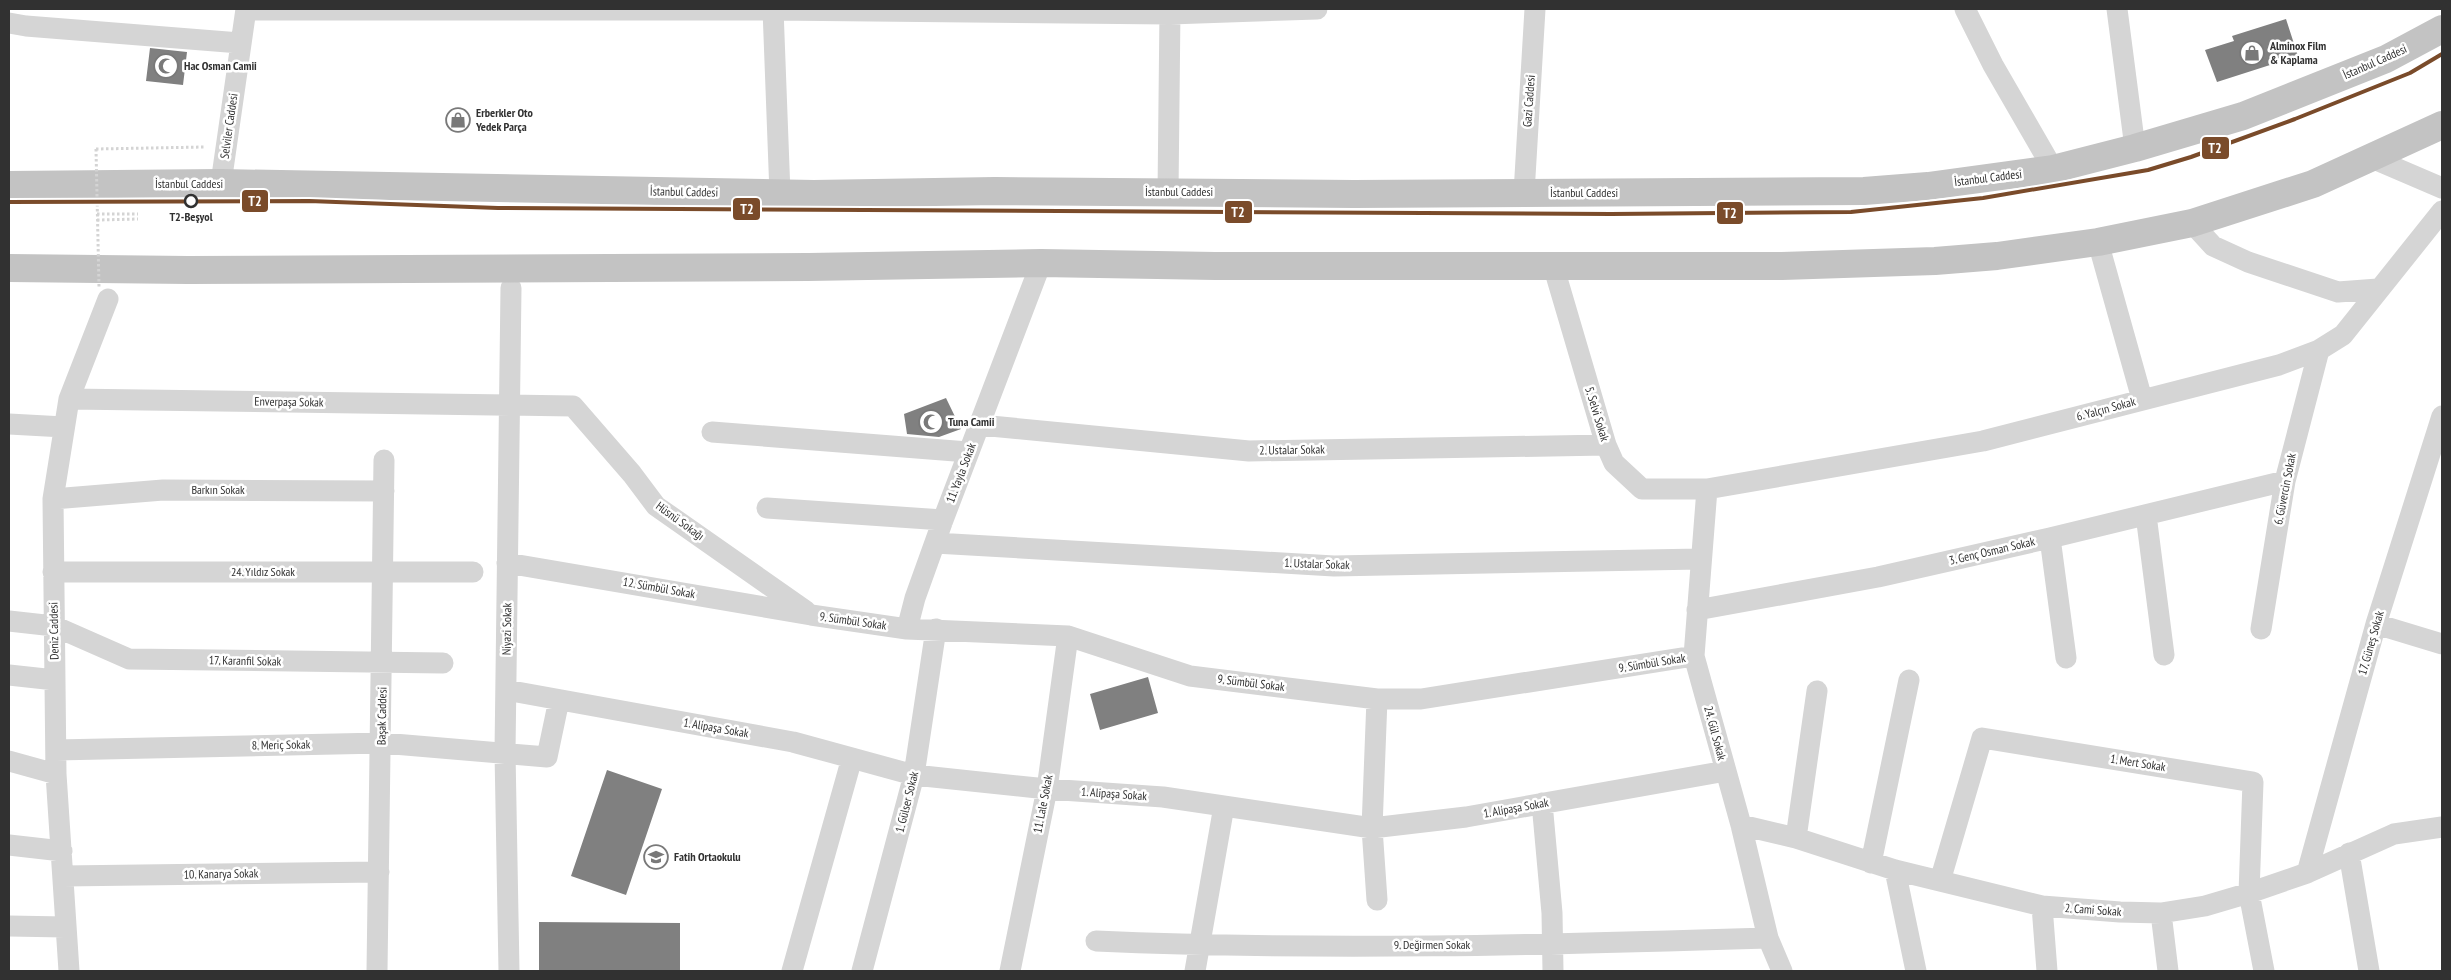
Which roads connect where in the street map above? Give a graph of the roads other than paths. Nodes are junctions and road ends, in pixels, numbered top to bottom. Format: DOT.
graph roads {
  1 [pos="773,9"];
  2 [pos="1317,9"];
  3 [pos="1535,9"];
  4 [pos="1965,9"];
  5 [pos="2117,9"];
  6 [pos="246,10"];
  7 [pos="1039,11"];
  8 [pos="1170,12"];
  9 [pos="20,19"];
  10 [pos="2442,29"];
  11 [pos="240,42"];
  12 [pos="2442,125"];
  13 [pos="2135,148"];
  14 [pos="2372,158"];
  15 [pos="2053,169"];
  16 [pos="221,183"];
  17 [pos="9,185"];
  18 [pos="2442,188"];
  19 [pos="1168,193"];
  20 [pos="1524,193"];
  21 [pos="780,194"];
  22 [pos="2442,211"];
  23 [pos="2192,223"];
  24 [pos="2098,242"];
  25 [pos="1040,263"];
  26 [pos="1553,266"];
  27 [pos="9,268"];
  28 [pos="511,288"];
  29 [pos="2378,289"];
  30 [pos="104,293"];
  31 [pos="2319,350"];
  32 [pos="69,399"];
  33 [pos="2142,399"];
  34 [pos="510,404"];
  35 [pos="9,424"];
  36 [pos="980,425"];
  37 [pos="64,427"];
  38 [pos="2440,427"];
  39 [pos="712,432"];
  40 [pos="1606,444"];
  41 [pos="968,452"];
  42 [pos="384,460"];
  43 [pos="2285,481"];
  44 [pos="1707,489"];
  45 [pos="384,491"];
  46 [pos="53,499"];
  47 [pos="767,508"];
  48 [pos="2146,515"];
  49 [pos="943,520"];
  50 [pos="2050,538"];
  51 [pos="935,543"];
  52 [pos="1700,559"];
  53 [pos="507,563"];
  54 [pos="384,571"];
  55 [pos="53,572"];
  56 [pos="473,572"];
  57 [pos="1696,610"];
  58 [pos="811,615"];
  59 [pos="9,621"];
  60 [pos="2376,624"];
  61 [pos="54,626"];
  62 [pos="907,628"];
  63 [pos="936,629"];
  64 [pos="2261,629"];
  65 [pos="1068,636"];
  66 [pos="2442,644"];
  67 [pos="2164,655"];
  68 [pos="1694,656"];
  69 [pos="2066,658"];
  70 [pos="442,663"];
  71 [pos="383,664"];
  72 [pos="9,675"];
  73 [pos="55,680"];
  74 [pos="1910,680"];
  75 [pos="506,690"];
  76 [pos="1817,691"];
  77 [pos="1377,699"];
  78 [pos="560,700"];
  79 [pos="382,744"];
  80 [pos="56,750"];
  81 [pos="505,752"];
  82 [pos="852,758"];
  83 [pos="9,761"];
  84 [pos="1726,771"];
  85 [pos="56,774"];
  86 [pos="914,775"];
  87 [pos="1047,789"];
  88 [pos="1542,803"];
  89 [pos="1224,806"];
  90 [pos="1741,825"];
  91 [pos="2442,827"];
  92 [pos="1372,828"];
  93 [pos="1796,838"];
  94 [pos="9,845"];
  95 [pos="62,851"];
  96 [pos="2349,853"];
  97 [pos="1870,863"];
  98 [pos="1895,870"];
  99 [pos="379,872"];
  100 [pos="2307,872"];
  101 [pos="63,876"];
  102 [pos="1940,881"];
  103 [pos="2249,894"];
  104 [pos="1377,900"];
  105 [pos="2042,906"];
  106 [pos="2161,912"];
  107 [pos="9,926"];
  108 [pos="65,927"];
  109 [pos="1768,938"];
  110 [pos="1096,940"];
  111 [pos="1553,944"];
  112 [pos="1198,945"];
  113 [pos="69,971"];
  114 [pos="377,971"];
  115 [pos="509,971"];
  116 [pos="792,971"];
  117 [pos="862,971"];
  118 [pos="1010,971"];
  119 [pos="1194,971"];
  120 [pos="1553,971"];
  121 [pos="1782,971"];
  122 [pos="1916,971"];
  123 [pos="2047,971"];
  124 [pos="2168,971"];
  125 [pos="2264,971"];
  126 [pos="2369,971"];
  1 -- 6 [label="street"];
  1 -- 7 [label="street"];
  1 -- 21 [label="street"];
  2 -- 8 [label="street"];
  3 -- 20 [label="street, Gazi Caddesi"];
  4 -- 15 [label="street"];
  5 -- 13 [label="street"];
  6 -- 11 [label="street, Selviler Caddesi"];
  7 -- 8 [label="street"];
  8 -- 19 [label="street"];
  9 -- 11 [label="street"];
  10 -- 13 [label="highway, İstanbul Caddesi"];
  11 -- 16 [label="street, Selviler Caddesi"];
  12 -- 14 [label="highway"];
  13 -- 15 [label="highway, İstanbul Caddesi"];
  14 -- 18 [label="street"];
  14 -- 23 [label="highway"];
  15 -- 20 [label="highway, İstanbul Caddesi"];
  16 -- 17 [label="highway, İstanbul Caddesi"];
  16 -- 21 [label="highway, İstanbul Caddesi"];
  19 -- 20 [label="highway, İstanbul Caddesi"];
  19 -- 21 [label="highway, İstanbul Caddesi"];
  22 -- 29 [label="street, 6. Yalçın Sokak"];
  23 -- 24 [label="highway"];
  23 -- 29 [label="street"];
  24 -- 26 [label="highway"];
  24 -- 33 [label="street"];
  25 -- 26 [label="highway"];
  25 -- 27 [label="highway"];
  25 -- 36 [label="street, 11. Yayla Sokak"];
  26 -- 40 [label="street, 5. Selvi Sokak"];
  28 -- 34 [label="street, Niyazi Sokak"];
  29 -- 31 [label="street, 6. Yalçın Sokak"];
  30 -- 32 [label="street, Deniz Caddesi"];
  31 -- 33 [label="street, 6. Yalçın Sokak"];
  31 -- 43 [label="street, 6. Güvercin Sokak"];
  32 -- 34 [label="street, Enverpaşa Sokak"];
  32 -- 37 [label="street, Deniz Caddesi"];
  33 -- 44 [label="street, 6. Yalçın Sokak"];
  34 -- 53 [label="street, Niyazi Sokak"];
  34 -- 58 [label="street, Hüsnü Sokağı"];
  35 -- 37 [label="street"];
  36 -- 40 [label="street, 2. Ustalar Sokak"];
  36 -- 41 [label="street, 11. Yayla Sokak"];
  37 -- 46 [label="street, Deniz Caddesi"];
  38 -- 60 [label="street, 17. Güneş Sokak"];
  39 -- 41 [label="street"];
  40 -- 44 [label="street, 5. Selvi Sokak"];
  41 -- 49 [label="street, 11. Yayla Sokak"];
  42 -- 45 [label="street, Başak Caddesi"];
  43 -- 48 [label="street, 3. Genç Osman Sokak"];
  43 -- 64 [label="street, 6. Güvercin Sokak"];
  44 -- 52 [label="street, 24. Gül Sokak"];
  45 -- 46 [label="street, Barkın Sokak"];
  45 -- 54 [label="street, Başak Caddesi"];
  46 -- 55 [label="street, Deniz Caddesi"];
  47 -- 49 [label="street"];
  48 -- 50 [label="street, 3. Genç Osman Sokak"];
  48 -- 67 [label="street"];
  49 -- 51 [label="street, 11. Yayla Sokak"];
  50 -- 57 [label="street, 3. Genç Osman Sokak"];
  50 -- 69 [label="street"];
  51 -- 52 [label="street, 1. Ustalar Sokak"];
  51 -- 62 [label="street, 11. Yayla Sokak"];
  52 -- 57 [label="street, 24. Gül Sokak"];
  53 -- 58 [label="street, 12. Sümbül Sokak"];
  53 -- 75 [label="street, Niyazi Sokak"];
  54 -- 55 [label="street, 24. Yıldız Sokak"];
  54 -- 56 [label="street, 24. Yıldız Sokak"];
  54 -- 71 [label="street, Başak Caddesi"];
  55 -- 61 [label="street, Deniz Caddesi"];
  57 -- 68 [label="street, 24. Gül Sokak"];
  58 -- 62 [label="street, 9. Sümbül Sokak"];
  59 -- 61 [label="street, 17. Karanfil Sokak"];
  60 -- 66 [label="street"];
  60 -- 100 [label="street, 17. Güneş Sokak"];
  61 -- 71 [label="street, 17. Karanfil Sokak"];
  61 -- 73 [label="street, Deniz Caddesi"];
  62 -- 63 [label="street, 9. Sümbül Sokak"];
  63 -- 65 [label="street, 9. Sümbül Sokak"];
  63 -- 86 [label="street, 1. Gülser Sokak"];
  65 -- 77 [label="street, 9. Sümbül Sokak"];
  65 -- 87 [label="street, 11. Lale Sokak"];
  68 -- 77 [label="street, 9. Sümbül Sokak"];
  68 -- 84 [label="street, 24. Gül Sokak"];
  70 -- 71 [label="street, 17. Karanfil Sokak"];
  71 -- 79 [label="street, Başak Caddesi"];
  72 -- 73 [label="street"];
  73 -- 80 [label="street, Deniz Caddesi"];
  74 -- 97 [label="street"];
  75 -- 78 [label="street, 1. Alipaşa Sokak"];
  75 -- 81 [label="street, Niyazi Sokak"];
  76 -- 93 [label="street"];
  77 -- 92 [label="street"];
  78 -- 81 [label="street, 8. Meriç Sokak"];
  78 -- 82 [label="street, 1. Alipaşa Sokak"];
  79 -- 80 [label="street, 8. Meriç Sokak"];
  79 -- 81 [label="street, 8. Meriç Sokak"];
  79 -- 99 [label="street, Başak Caddesi"];
  80 -- 85 [label="street, Deniz Caddesi"];
  81 -- 115 [label="street, Niyazi Sokak"];
  82 -- 86 [label="street, 1. Alipaşa Sokak"];
  82 -- 116 [label="street"];
  83 -- 85 [label="street"];
  84 -- 88 [label="street, 1. Alipaşa Sokak"];
  84 -- 90 [label="street, 24. Gül Sokak"];
  85 -- 95 [label="street, Deniz Caddesi"];
  86 -- 87 [label="street, 1. Alipaşa Sokak"];
  86 -- 117 [label="street, 1. Gülser Sokak"];
  87 -- 89 [label="street, 1. Alipaşa Sokak"];
  87 -- 118 [label="street, 11. Lale Sokak"];
  88 -- 92 [label="street, 1. Alipaşa Sokak"];
  88 -- 111 [label="street"];
  89 -- 92 [label="street, 1. Alipaşa Sokak"];
  89 -- 112 [label="street"];
  90 -- 93 [label="street, 2. Cami Sokak"];
  90 -- 109 [label="street, 24. Gül Sokak"];
  91 -- 96 [label="street, 2. Cami Sokak"];
  92 -- 104 [label="street"];
  93 -- 97 [label="street, 2. Cami Sokak"];
  94 -- 95 [label="street"];
  95 -- 101 [label="street, Deniz Caddesi"];
  96 -- 100 [label="street, 2. Cami Sokak"];
  96 -- 126 [label="street"];
  97 -- 98 [label="street, 2. Cami Sokak"];
  98 -- 102 [label="street, 2. Cami Sokak"];
  98 -- 122 [label="street"];
  99 -- 101 [label="street, 10. Kanarya Sokak"];
  99 -- 114 [label="street, Başak Caddesi"];
  100 -- 103 [label="street, 2. Cami Sokak"];
  101 -- 108 [label="street, Deniz Caddesi"];
  102 -- 103 [label="street, 1. Mert Sokak"];
  102 -- 105 [label="street, 2. Cami Sokak"];
  103 -- 106 [label="street, 2. Cami Sokak"];
  103 -- 125 [label="street, 1. Mert Sokak"];
  105 -- 106 [label="street, 2. Cami Sokak"];
  105 -- 123 [label="street"];
  106 -- 124 [label="street"];
  107 -- 108 [label="street"];
  108 -- 113 [label="street, Deniz Caddesi"];
  109 -- 111 [label="street, 9. Değirmen Sokak"];
  109 -- 121 [label="street, 24. Gül Sokak"];
  110 -- 112 [label="street, 9. Değirmen Sokak"];
  111 -- 112 [label="street, 9. Değirmen Sokak"];
  111 -- 120 [label="street"];
  112 -- 119 [label="street"];
}
